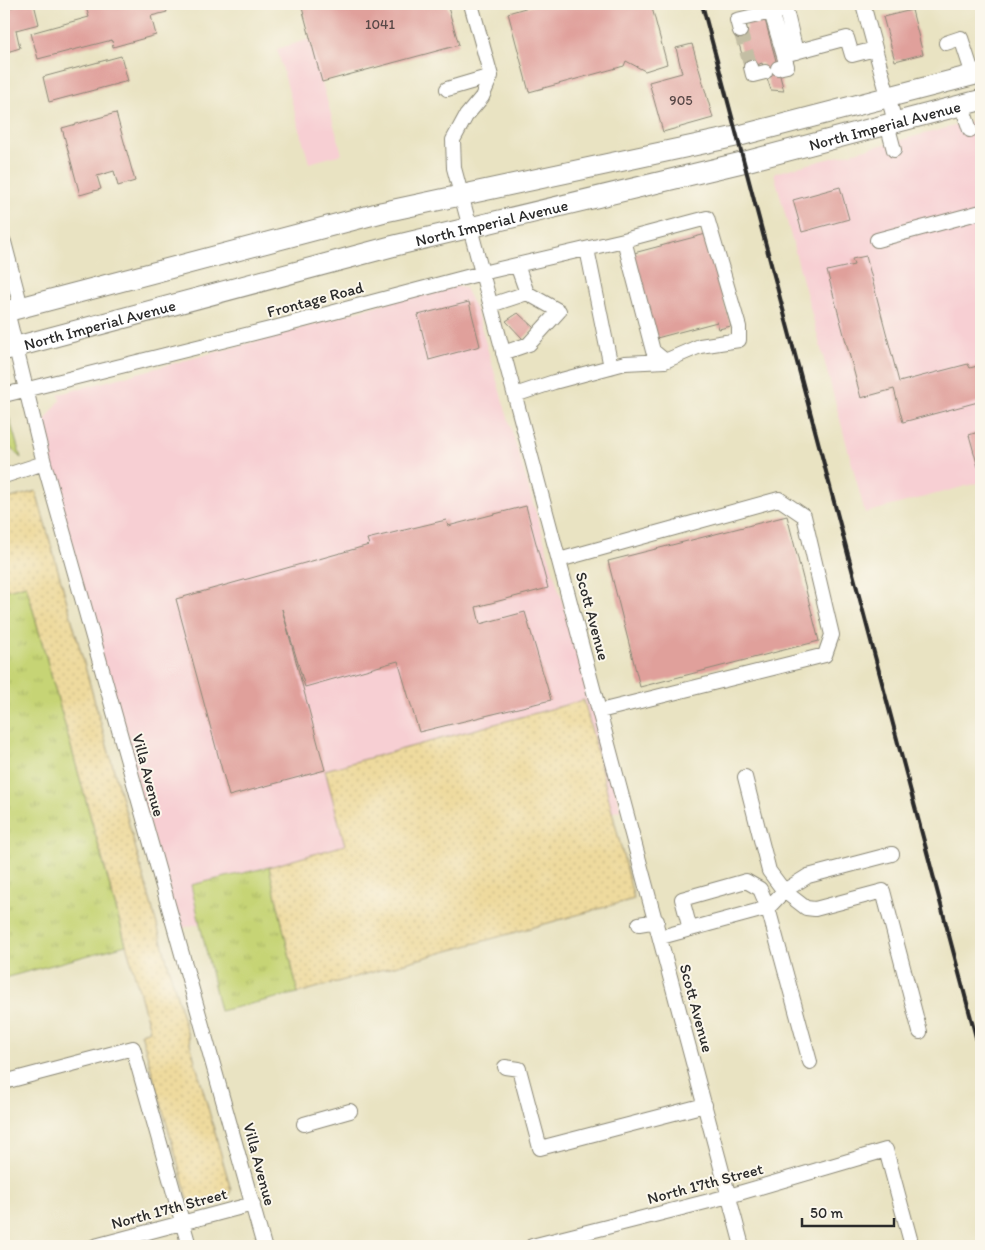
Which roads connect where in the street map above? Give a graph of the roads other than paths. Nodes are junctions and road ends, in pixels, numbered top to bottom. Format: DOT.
graph roads {
  1 [pos="471,4"];
  2 [pos="863,4"];
  3 [pos="740,31"];
  4 [pos="946,43"];
  5 [pos="875,49"];
  6 [pos="784,61"];
  7 [pos="751,67"];
  8 [pos="977,74"];
  9 [pos="491,76"];
  10 [pos="447,89"];
  11 [pos="888,97"];
  12 [pos="981,100"];
  13 [pos="962,106"];
  14 [pos="891,123"];
  15 [pos="973,127"];
  16 [pos="894,150"];
  17 [pos="461,195"];
  18 [pos="981,212"];
  19 [pos="470,227"];
  20 [pos="877,240"];
  21 [pos="618,241"];
  22 [pos="4,242"];
  23 [pos="587,249"];
  24 [pos="517,265"];
  25 [pos="482,273"];
  26 [pos="527,293"];
  27 [pos="490,305"];
  28 [pos="10,310"];
  29 [pos="10,349"];
  30 [pos="504,353"];
  31 [pos="665,361"];
  32 [pos="611,367"];
  33 [pos="25,389"];
  34 [pos="4,395"];
  35 [pos="515,395"];
  36 [pos="44,463"];
  37 [pos="4,476"];
  38 [pos="559,560"];
  39 [pos="600,711"];
  40 [pos="745,777"];
  41 [pos="892,854"];
  42 [pos="784,891"];
  43 [pos="768,908"];
  44 [pos="656,921"];
  45 [pos="639,924"];
  46 [pos="690,929"];
  47 [pos="661,937"];
  48 [pos="920,1032"];
  49 [pos="810,1062"];
  50 [pos="505,1067"];
  51 [pos="4,1082"];
  52 [pos="705,1105"];
  53 [pos="350,1110"];
  54 [pos="304,1124"];
  55 [pos="729,1196"];
  56 [pos="253,1204"];
  57 [pos="182,1223"];
  58 [pos="95,1246"];
  59 [pos="189,1246"];
  60 [pos="264,1246"];
  61 [pos="532,1246"];
  62 [pos="742,1246"];
  63 [pos="912,1246"];
  1 -- 9 [label="street"];
  2 -- 5 [label="street"];
  3 -- 6 [label="street"];
  4 -- 8 [label="street"];
  5 -- 6 [label="street"];
  5 -- 11 [label="street"];
  6 -- 7 [label="street"];
  8 -- 11 [label="highway, North Imperial Avenue"];
  9 -- 10 [label="street"];
  9 -- 17 [label="street, Scott Avenue"];
  11 -- 14 [label="street"];
  11 -- 17 [label="highway, North Imperial Avenue"];
  12 -- 13 [label="highway, North Imperial Avenue"];
  13 -- 14 [label="highway, North Imperial Avenue"];
  13 -- 15 [label="street"];
  14 -- 16 [label="street"];
  14 -- 19 [label="highway, North Imperial Avenue"];
  17 -- 19 [label="street, Scott Avenue"];
  17 -- 28 [label="highway, North Imperial Avenue"];
  18 -- 20 [label="street"];
  19 -- 25 [label="street, Scott Avenue"];
  19 -- 29 [label="highway, North Imperial Avenue"];
  21 -- 23 [label="street, Frontage Road"];
  21 -- 31 [label="street"];
  21 -- 31 [label="street, Frontage Road"];
  22 -- 28 [label="street, Villa Avenue"];
  23 -- 24 [label="street, Frontage Road"];
  23 -- 32 [label="street"];
  24 -- 25 [label="street, Frontage Road"];
  24 -- 26 [label="street"];
  25 -- 27 [label="street, Scott Avenue"];
  25 -- 33 [label="street, Frontage Road"];
  26 -- 27 [label="street"];
  26 -- 30 [label="street"];
  27 -- 30 [label="street, Scott Avenue"];
  28 -- 29 [label="street, Villa Avenue"];
  29 -- 33 [label="street, Villa Avenue"];
  30 -- 35 [label="street, Scott Avenue"];
  31 -- 32 [label="street"];
  32 -- 35 [label="street"];
  33 -- 34 [label="street, Frontage Road"];
  33 -- 36 [label="street, Villa Avenue"];
  35 -- 38 [label="street, Scott Avenue"];
  36 -- 37 [label="street"];
  36 -- 56 [label="street, Villa Avenue"];
  38 -- 39 [label="street, Scott Avenue"];
  38 -- 39 [label="street"];
  39 -- 44 [label="street, Scott Avenue"];
  40 -- 42 [label="street"];
  41 -- 42 [label="street"];
  42 -- 43 [label="street"];
  42 -- 48 [label="street"];
  43 -- 46 [label="street"];
  43 -- 46 [label="street"];
  43 -- 49 [label="street"];
  44 -- 45 [label="street"];
  44 -- 47 [label="street, Scott Avenue"];
  46 -- 47 [label="street"];
  47 -- 52 [label="street, Scott Avenue"];
  50 -- 52 [label="street"];
  51 -- 57 [label="street"];
  52 -- 55 [label="street, Scott Avenue"];
  53 -- 54 [label="street"];
  55 -- 61 [label="street, North 17th Street"];
  55 -- 62 [label="street, Scott Avenue"];
  55 -- 63 [label="street, North 17th Street"];
  56 -- 57 [label="street, North 17th Street"];
  56 -- 60 [label="street, Villa Avenue"];
  57 -- 58 [label="street, North 17th Street"];
  57 -- 59 [label="street"];
}
